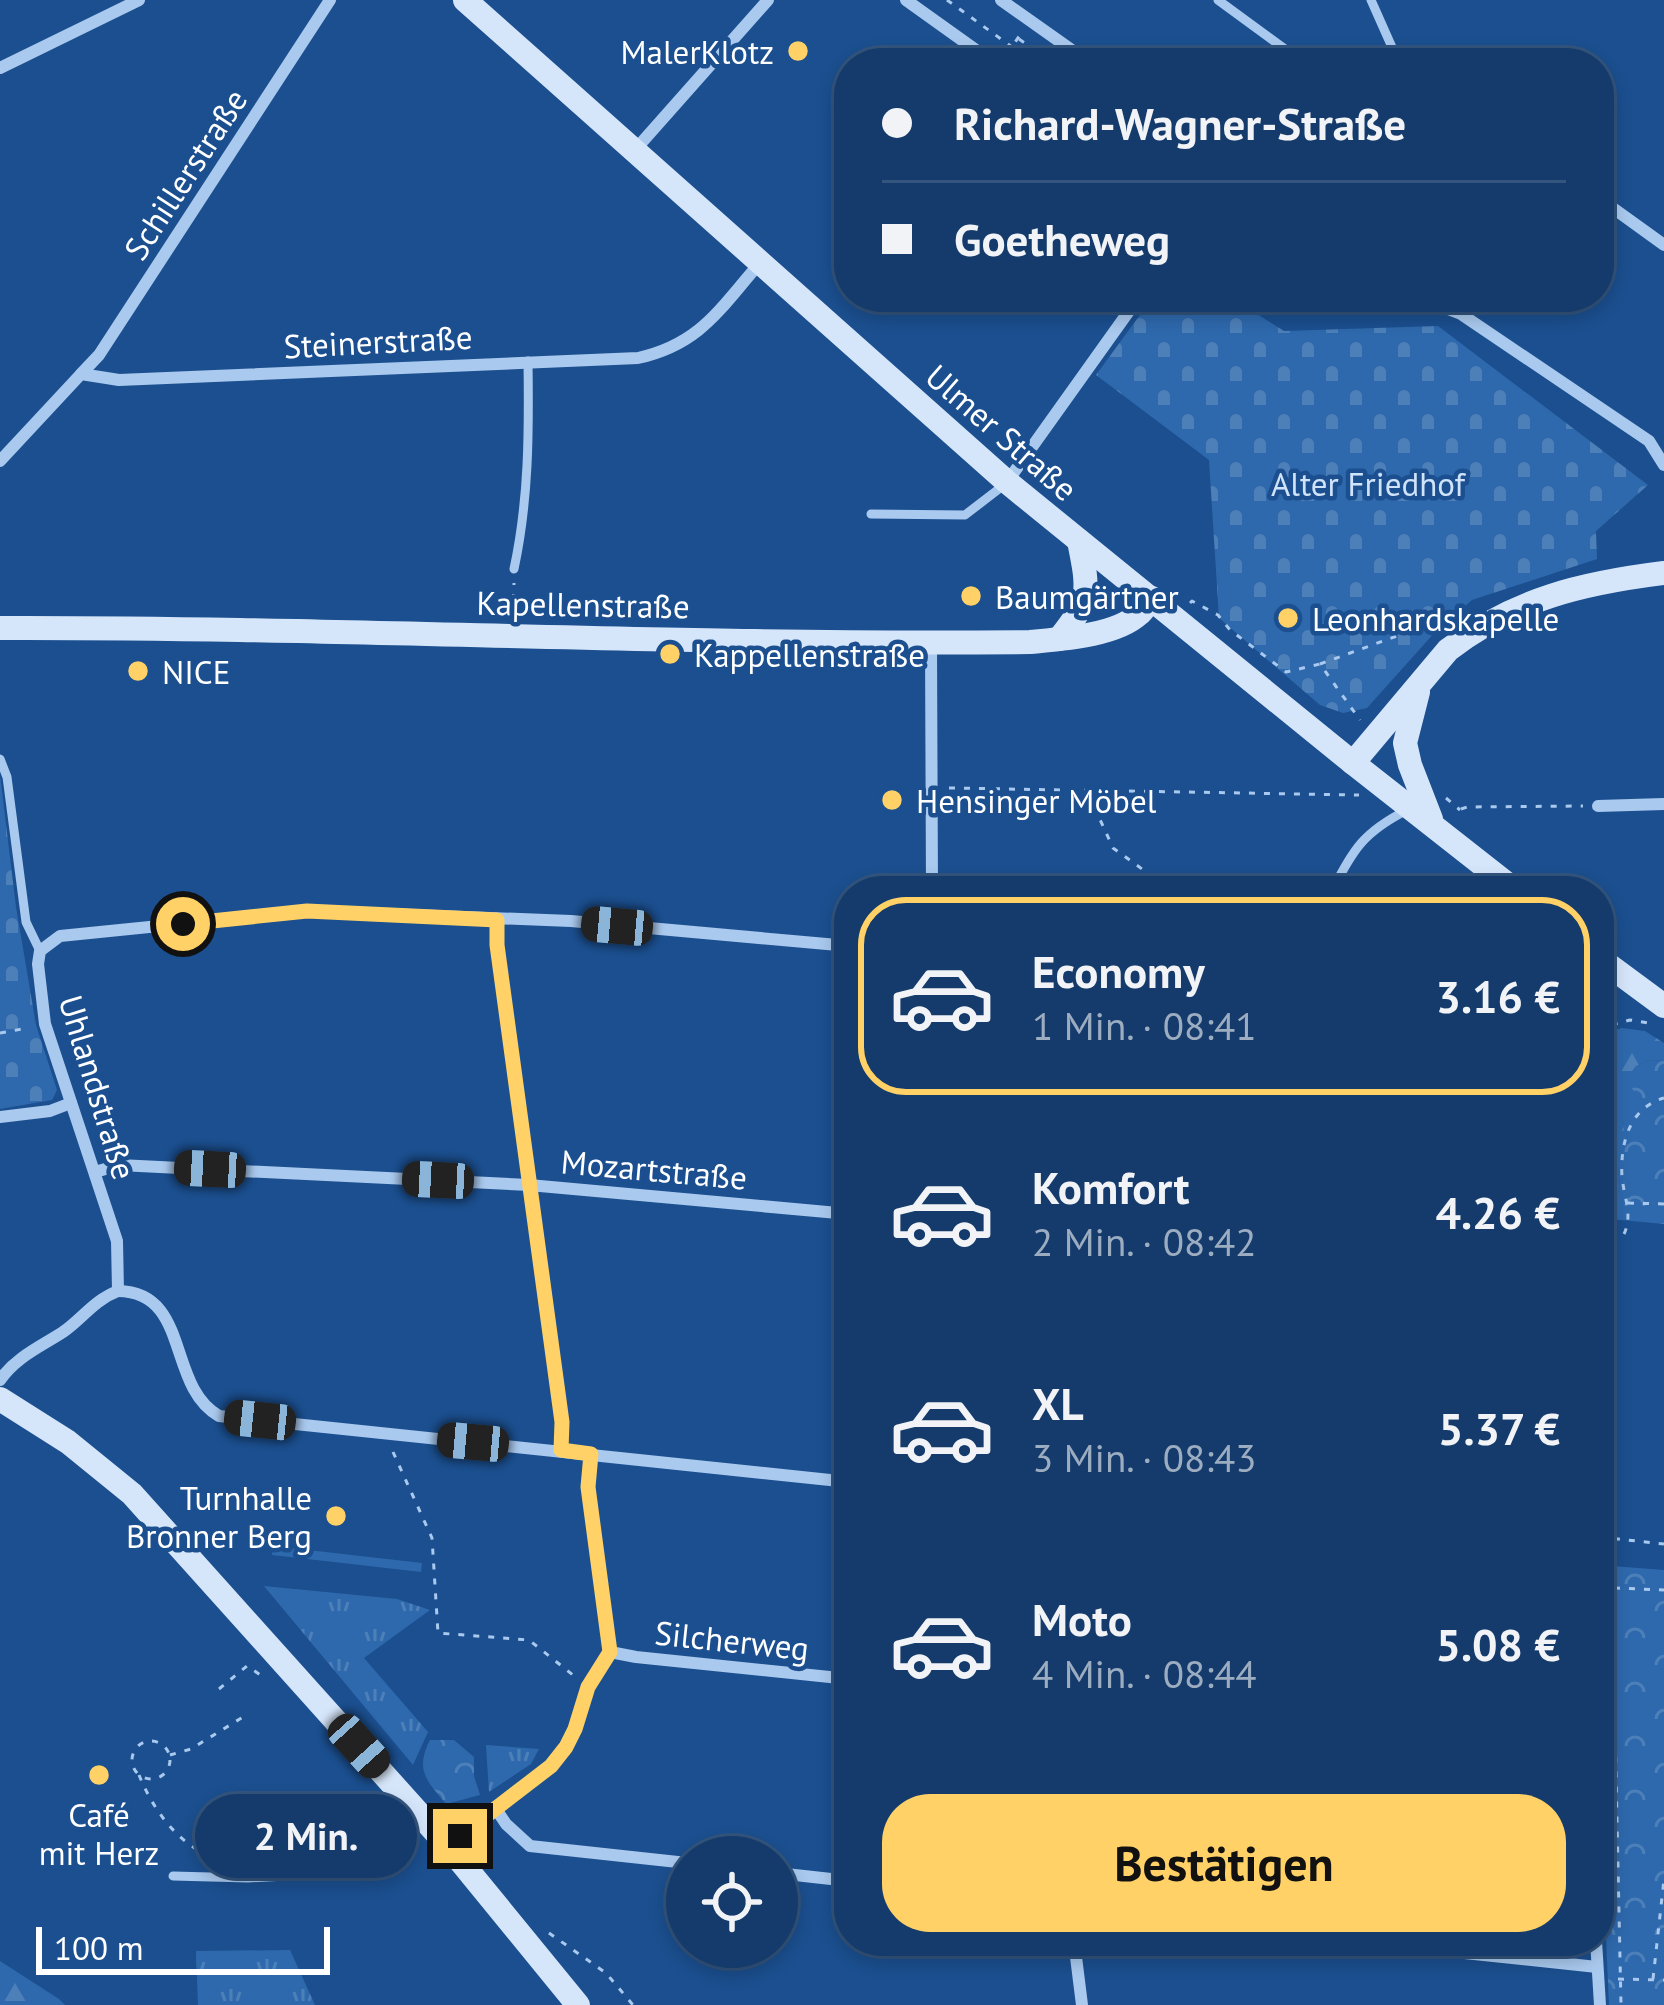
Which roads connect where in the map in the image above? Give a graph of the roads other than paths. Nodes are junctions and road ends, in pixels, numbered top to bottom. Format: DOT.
graph roads {
  1 [pos="139,0"];
  2 [pos="330,0"];
  3 [pos="465,0"];
  4 [pos="769,0"];
  5 [pos="906,0"];
  6 [pos="1001,0"];
  7 [pos="1218,0"];
  8 [pos="1371,0"];
  9 [pos="973,48"];
  10 [pos="1069,48"];
  11 [pos="1284,48"];
  12 [pos="1392,48"];
  13 [pos="0,68"];
  14 [pos="635,150"];
  15 [pos="1614,209"];
  16 [pos="1664,245"];
  17 [pos="761,262"];
  18 [pos="1128,312"];
  19 [pos="1456,312"];
  20 [pos="528,361"];
  21 [pos="82,374"];
  22 [pos="0,461"];
  23 [pos="1664,465"];
  24 [pos="1007,482"];
  25 [pos="871,514"];
  26 [pos="1079,541"];
  27 [pos="514,569"];
  28 [pos="1664,573"];
  29 [pos="1152,598"];
  30 [pos="0,628"];
  31 [pos="1060,639"];
  32 [pos="931,642"];
  33 [pos="1423,679"];
  34 [pos="0,759"];
  35 [pos="1353,763"];
  36 [pos="1404,801"];
  37 [pos="1664,804"];
  38 [pos="1598,806"];
  39 [pos="1432,823"];
  40 [pos="932,876"];
  41 [pos="1340,876"];
  42 [pos="1497,876"];
  43 [pos="497,920"];
  44 [pos="834,945"];
  45 [pos="40,951"];
  46 [pos="1614,977"];
  47 [pos="1657,1015"];
  48 [pos="71,1103"];
  49 [pos="0,1117"];
  50 [pos="95,1172"];
  51 [pos="529,1185"];
  52 [pos="834,1213"];
  53 [pos="118,1291"];
  54 [pos="0,1380"];
  55 [pos="0,1400"];
  56 [pos="561,1450"];
  57 [pos="591,1454"];
  58 [pos="834,1480"];
  59 [pos="610,1652"];
  60 [pos="834,1677"];
  61 [pos="496,1809"];
  62 [pos="448,1846"];
  63 [pos="374,1855"];
  64 [pos="666,1861"];
  65 [pos="798,1875"];
  66 [pos="173,1876"];
  67 [pos="834,1879"];
  68 [pos="1076,1956"];
  69 [pos="1498,1956"];
  70 [pos="1597,1956"];
  71 [pos="1597,1966"];
  72 [pos="578,2005"];
  73 [pos="1082,2005"];
  74 [pos="1600,2005"];
  1 -- 13 [label="street"];
  2 -- 21 [label="street, Schillerstraße"];
  3 -- 14 [label="street, Ulmer Straße"];
  4 -- 14 [label="street"];
  5 -- 9 [label="street"];
  6 -- 10 [label="street"];
  7 -- 11 [label="lane"];
  8 -- 12 [label="lane"];
  14 -- 17 [label="street, Ulmer Straße"];
  15 -- 16 [label="street"];
  17 -- 20 [label="street, Steinerstraße"];
  17 -- 24 [label="street, Ulmer Straße"];
  18 -- 24 [label="street"];
  19 -- 23 [label="street"];
  20 -- 21 [label="street, Steinerstraße"];
  20 -- 27 [label="lane"];
  21 -- 22 [label="street"];
  24 -- 25 [label="lane"];
  24 -- 26 [label="street, Ulmer Straße"];
  26 -- 29 [label="street, Ulmer Straße"];
  26 -- 31 [label="street"];
  28 -- 33 [label="street"];
  29 -- 31 [label="street, Kapellenstraße"];
  29 -- 35 [label="street, Ulmer Straße"];
  30 -- 32 [label="street, Kapellenstraße"];
  31 -- 32 [label="street, Kapellenstraße"];
  32 -- 40 [label="street"];
  33 -- 35 [label="street"];
  33 -- 39 [label="street"];
  34 -- 45 [label="lane, Uhlandstraße"];
  35 -- 36 [label="street, Ulmer Straße"];
  36 -- 39 [label="street, Ulmer Straße"];
  36 -- 41 [label="lane"];
  37 -- 38 [label="street"];
  39 -- 42 [label="street, Ulmer Straße"];
  43 -- 44 [label="street"];
  43 -- 45 [label="street"];
  43 -- 51 [label="street"];
  45 -- 48 [label="street, Uhlandstraße"];
  46 -- 47 [label="street"];
  48 -- 49 [label="street"];
  48 -- 50 [label="street, Uhlandstraße"];
  50 -- 51 [label="street, Mozartstraße"];
  50 -- 53 [label="street, Uhlandstraße"];
  51 -- 52 [label="street, Mozartstraße"];
  51 -- 56 [label="street"];
  53 -- 54 [label="street"];
  53 -- 56 [label="street"];
  55 -- 62 [label="street"];
  56 -- 57 [label="street"];
  57 -- 58 [label="street"];
  57 -- 59 [label="street"];
  59 -- 60 [label="street, Silcherweg"];
  59 -- 61 [label="street"];
  61 -- 62 [label="street"];
  61 -- 64 [label="street"];
  62 -- 72 [label="street"];
  63 -- 66 [label="lane"];
  65 -- 67 [label="street"];
  68 -- 73 [label="street"];
  69 -- 71 [label="street"];
  70 -- 71 [label="street"];
  71 -- 74 [label="street"];
}
